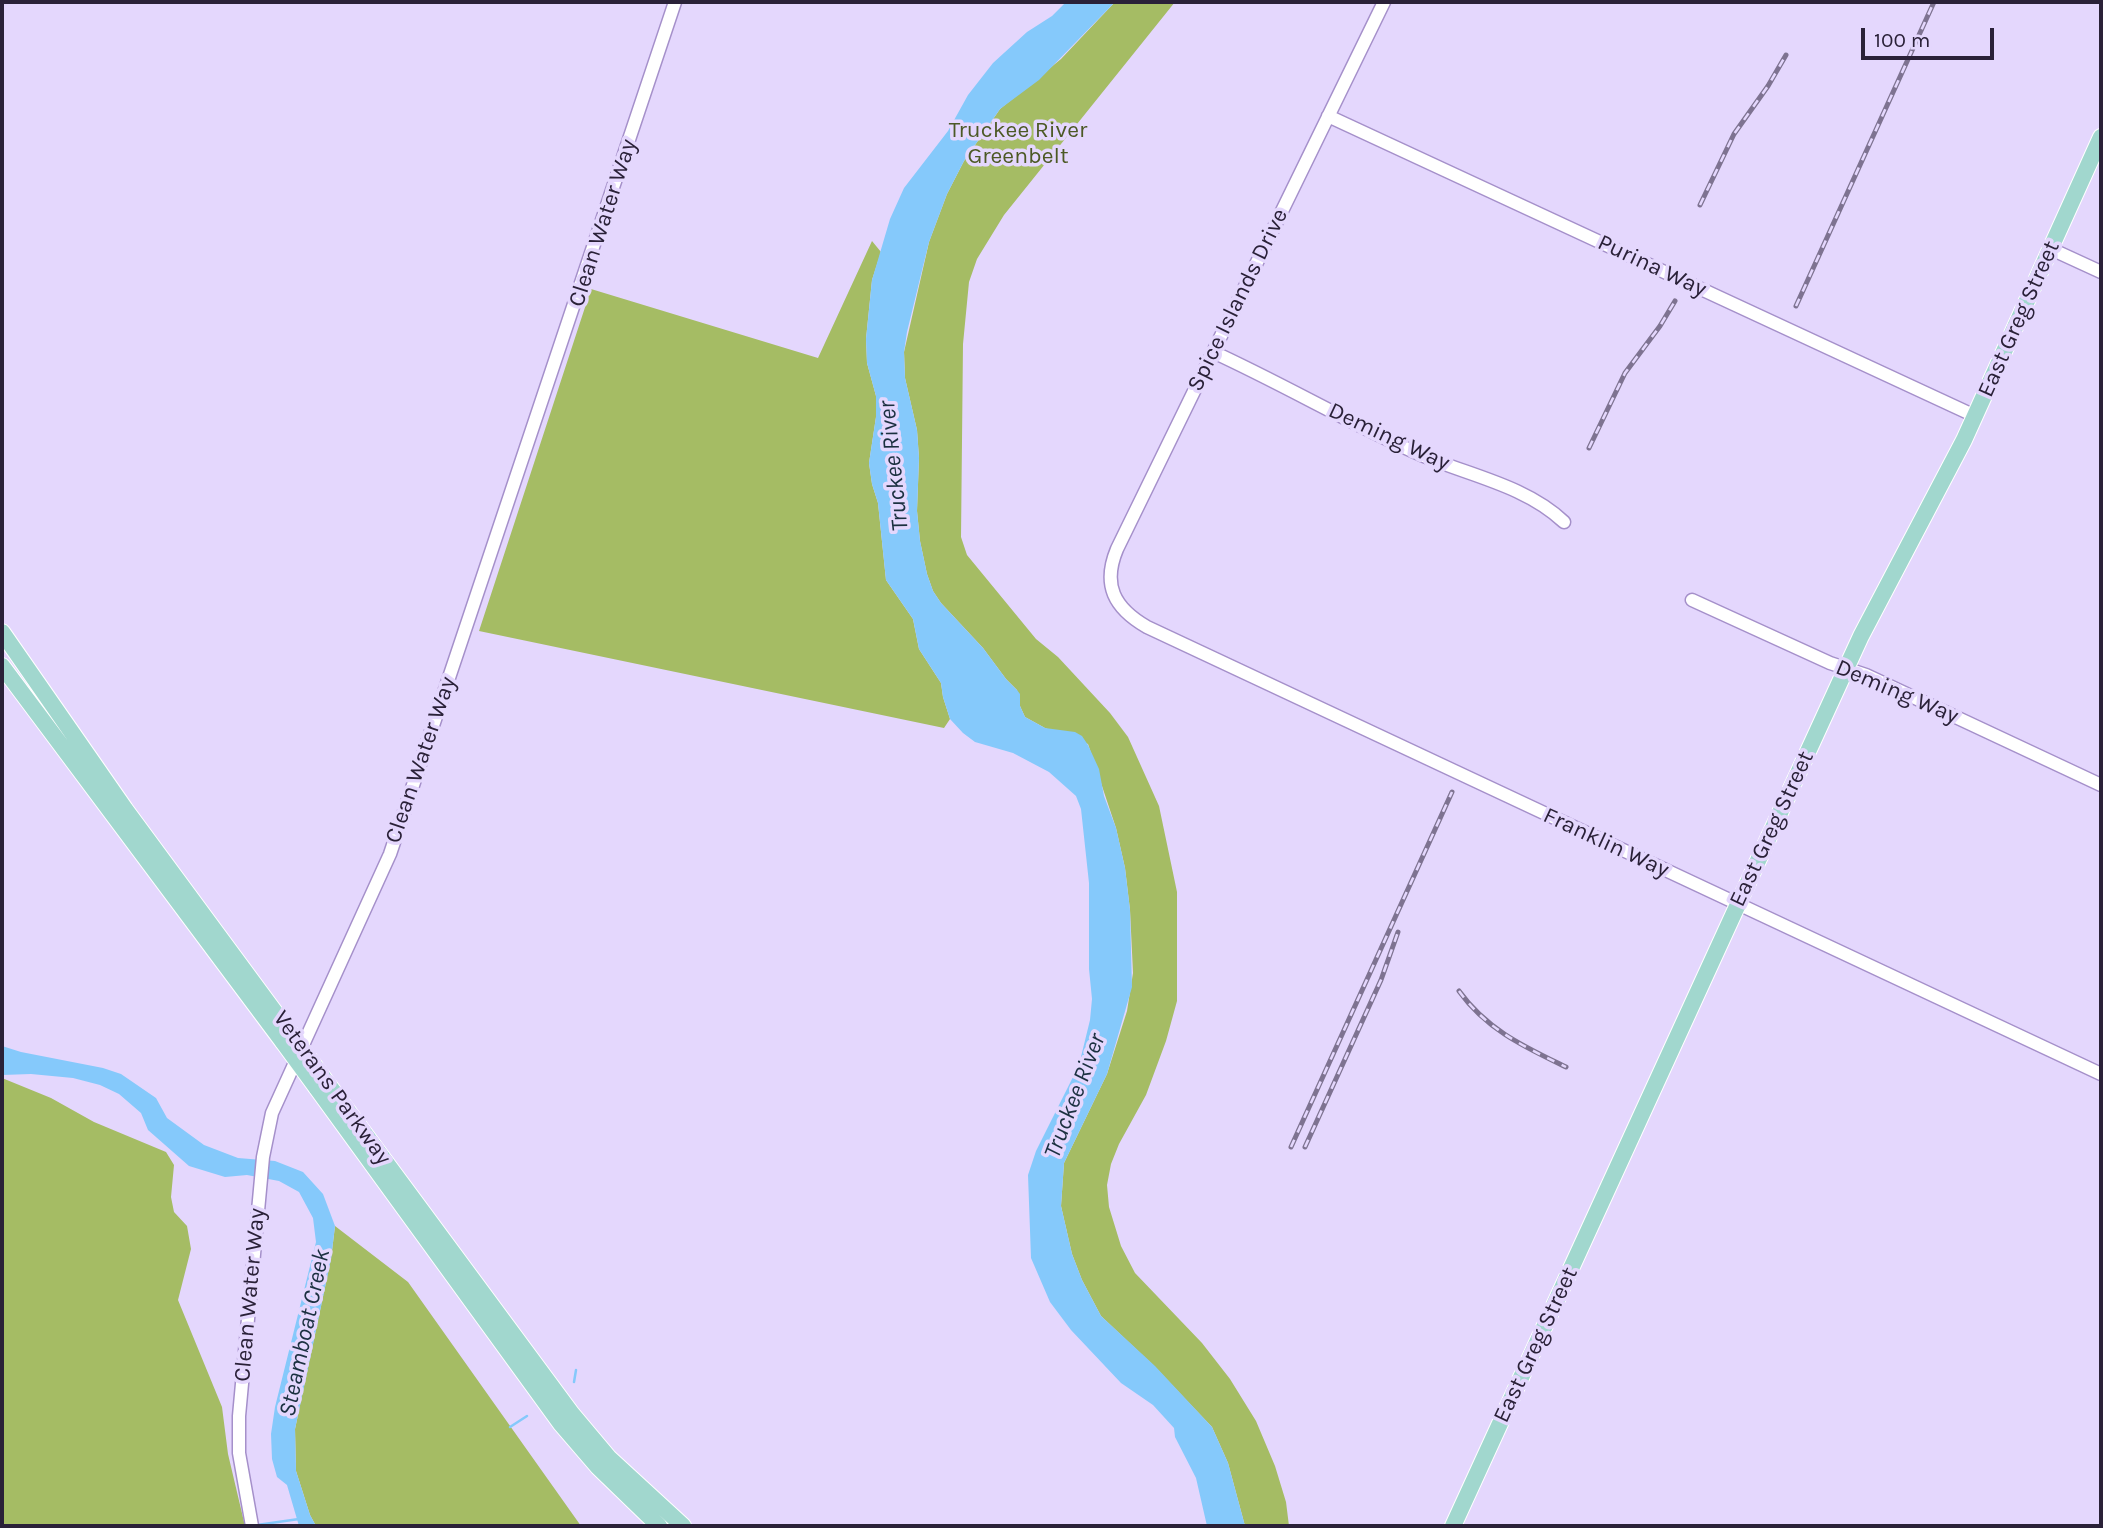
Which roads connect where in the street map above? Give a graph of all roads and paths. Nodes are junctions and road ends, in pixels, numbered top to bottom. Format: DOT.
graph roads {
  1 [pos="675,2"];
  2 [pos="1384,2"];
  3 [pos="1328,116"];
  4 [pos="2101,137"];
  5 [pos="2051,249"];
  6 [pos="2101,272"];
  7 [pos="1213,352"];
  8 [pos="1975,416"];
  9 [pos="1564,522"];
  10 [pos="1692,600"];
  11 [pos="1117,602"];
  12 [pos="2,632"];
  13 [pos="2,666"];
  14 [pos="1846,668"];
  15 [pos="2101,785"];
  16 [pos="1738,903"];
  17 [pos="287,1038"];
  18 [pos="2101,1074"];
  19 [pos="319,1082"];
  20 [pos="252,1526"];
  21 [pos="659,1526"];
  22 [pos="683,1526"];
  23 [pos="1453,1526"];
  1 -- 20 [label="street, Clean Water Way"];
  2 -- 3 [label="street, Spice Islands Drive"];
  3 -- 7 [label="street, Spice Islands Drive"];
  3 -- 8 [label="street, Purina Way"];
  4 -- 5 [label="main road, East Greg Street"];
  5 -- 6 [label="street"];
  5 -- 8 [label="main road, East Greg Street"];
  7 -- 9 [label="street, Deming Way"];
  7 -- 11 [label="street, Spice Islands Drive"];
  8 -- 14 [label="main road, East Greg Street"];
  10 -- 14 [label="street, Deming Way"];
  11 -- 16 [label="street, Franklin Way"];
  12 -- 17 [label="main road, Veterans Parkway"];
  13 -- 17 [label="main road, Veterans Parkway"];
  14 -- 15 [label="street, Deming Way"];
  14 -- 16 [label="main road, East Greg Street"];
  16 -- 18 [label="street, Franklin Way"];
  16 -- 23 [label="main road, East Greg Street"];
  17 -- 19 [label="main road, Veterans Parkway, bridge"];
  19 -- 21 [label="main road, Veterans Parkway"];
  19 -- 22 [label="main road, Veterans Parkway"];
}
